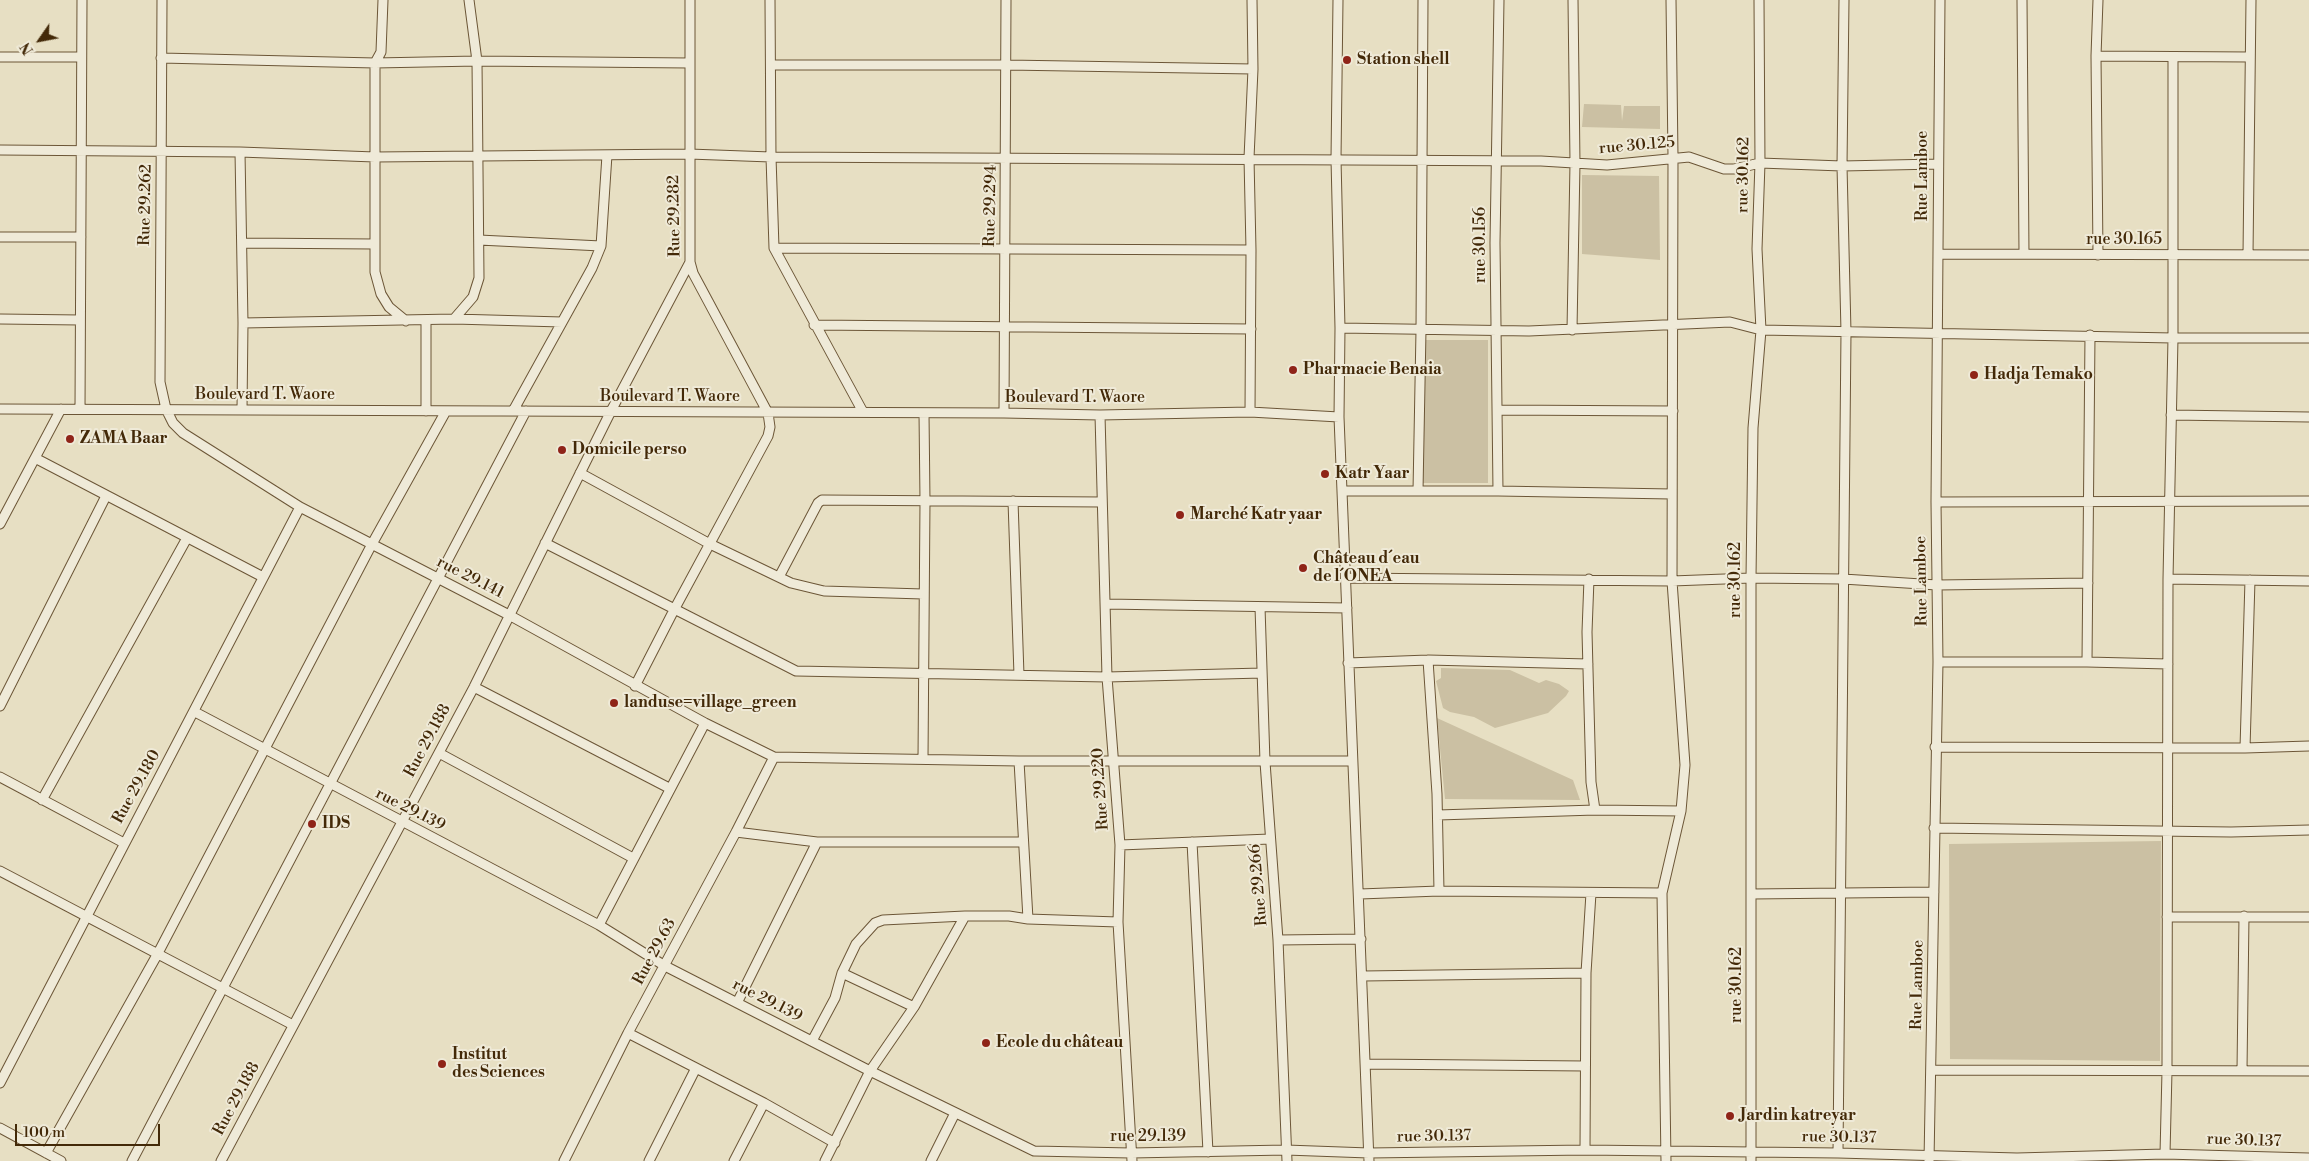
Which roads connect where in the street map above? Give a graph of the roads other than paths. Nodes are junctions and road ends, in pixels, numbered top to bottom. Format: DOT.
graph roads {
  1 [pos="82,0"];
  2 [pos="162,0"];
  3 [pos="383,0"];
  4 [pos="469,0"];
  5 [pos="690,0"];
  6 [pos="770,0"];
  7 [pos="1006,0"];
  8 [pos="1252,0"];
  9 [pos="1338,0"];
  10 [pos="1423,0"];
  11 [pos="1499,0"];
  12 [pos="1573,0"];
  13 [pos="1671,0"];
  14 [pos="1760,0"];
  15 [pos="1844,0"];
  16 [pos="1940,0"];
  17 [pos="2022,0"];
  18 [pos="2098,0"];
  19 [pos="2251,0"];
  20 [pos="2096,56"];
  21 [pos="0,57"];
  22 [pos="81,57"];
  23 [pos="2173,57"];
  24 [pos="161,58"];
  25 [pos="2250,58"];
  26 [pos="477,61"];
  27 [pos="375,63"];
  28 [pos="689,63"];
  29 [pos="1006,65"];
  30 [pos="771,66"];
  31 [pos="1253,69"];
  32 [pos="0,150"];
  33 [pos="162,151"];
  34 [pos="79,152"];
  35 [pos="240,152"];
  36 [pos="689,154"];
  37 [pos="607,155"];
  38 [pos="480,156"];
  39 [pos="374,157"];
  40 [pos="771,157"];
  41 [pos="1673,157"];
  42 [pos="1006,158"];
  43 [pos="1249,158"];
  44 [pos="1336,159"];
  45 [pos="1421,161"];
  46 [pos="1497,162"];
  47 [pos="1760,163"];
  48 [pos="1575,164"];
  49 [pos="1938,164"];
  50 [pos="1842,166"];
  51 [pos="0,237"];
  52 [pos="81,237"];
  53 [pos="480,240"];
  54 [pos="242,243"];
  55 [pos="374,244"];
  56 [pos="601,246"];
  57 [pos="774,248"];
  58 [pos="1005,248"];
  59 [pos="1251,250"];
  60 [pos="1939,254"];
  61 [pos="2024,254"];
  62 [pos="2098,255"];
  63 [pos="2172,255"];
  64 [pos="2248,255"];
  65 [pos="2309,255"];
  66 [pos="690,262"];
  67 [pos="0,319"];
  68 [pos="454,319"];
  69 [pos="80,320"];
  70 [pos="406,321"];
  71 [pos="426,321"];
  72 [pos="562,322"];
  73 [pos="243,324"];
  74 [pos="814,325"];
  75 [pos="1673,325"];
  76 [pos="1004,326"];
  77 [pos="1340,328"];
  78 [pos="1251,329"];
  79 [pos="1422,330"];
  80 [pos="1495,330"];
  81 [pos="1572,330"];
  82 [pos="1760,330"];
  83 [pos="1846,332"];
  84 [pos="1938,333"];
  85 [pos="2090,335"];
  86 [pos="2173,338"];
  87 [pos="2309,338"];
  88 [pos="0,409"];
  89 [pos="61,409"];
  90 [pos="80,409"];
  91 [pos="166,409"];
  92 [pos="242,410"];
  93 [pos="426,410"];
  94 [pos="1497,410"];
  95 [pos="446,411"];
  96 [pos="512,411"];
  97 [pos="526,411"];
  98 [pos="611,411"];
  99 [pos="1673,411"];
  100 [pos="863,412"];
  101 [pos="1250,412"];
  102 [pos="768,413"];
  103 [pos="924,413"];
  104 [pos="1004,413"];
  105 [pos="1100,415"];
  106 [pos="2171,415"];
  107 [pos="1339,416"];
  108 [pos="2309,417"];
  109 [pos="35,458"];
  110 [pos="580,473"];
  111 [pos="1343,491"];
  112 [pos="1418,491"];
  113 [pos="1498,491"];
  114 [pos="1672,494"];
  115 [pos="106,496"];
  116 [pos="2170,500"];
  117 [pos="925,501"];
  118 [pos="1013,501"];
  119 [pos="2090,501"];
  120 [pos="2309,501"];
  121 [pos="1102,502"];
  122 [pos="1936,502"];
  123 [pos="300,507"];
  124 [pos="0,524"];
  125 [pos="187,538"];
  126 [pos="544,543"];
  127 [pos="372,544"];
  128 [pos="710,544"];
  129 [pos="263,577"];
  130 [pos="779,577"];
  131 [pos="1346,578"];
  132 [pos="1751,578"];
  133 [pos="438,579"];
  134 [pos="1590,579"];
  135 [pos="1843,579"];
  136 [pos="2168,579"];
  137 [pos="2250,580"];
  138 [pos="1672,581"];
  139 [pos="2309,581"];
  140 [pos="2088,583"];
  141 [pos="1937,585"];
  142 [pos="923,594"];
  143 [pos="1106,604"];
  144 [pos="1260,607"];
  145 [pos="1347,608"];
  146 [pos="674,610"];
  147 [pos="508,615"];
  148 [pos="1428,660"];
  149 [pos="1938,662"];
  150 [pos="2087,662"];
  151 [pos="1348,663"];
  152 [pos="1588,664"];
  153 [pos="2168,664"];
  154 [pos="1262,673"];
  155 [pos="923,675"];
  156 [pos="1019,675"];
  157 [pos="1107,677"];
  158 [pos="635,686"];
  159 [pos="474,687"];
  160 [pos="0,706"];
  161 [pos="195,712"];
  162 [pos="704,723"];
  163 [pos="1936,746"];
  164 [pos="2167,746"];
  165 [pos="2309,746"];
  166 [pos="2245,748"];
  167 [pos="264,749"];
  168 [pos="439,753"];
  169 [pos="774,757"];
  170 [pos="922,759"];
  171 [pos="1114,760"];
  172 [pos="1019,761"];
  173 [pos="1352,761"];
  174 [pos="1265,762"];
  175 [pos="0,777"];
  176 [pos="331,785"];
  177 [pos="670,788"];
  178 [pos="42,800"];
  179 [pos="1595,810"];
  180 [pos="1681,811"];
  181 [pos="1438,815"];
  182 [pos="402,822"];
  183 [pos="1934,828"];
  184 [pos="2168,829"];
  185 [pos="2309,830"];
  186 [pos="736,832"];
  187 [pos="1270,839"];
  188 [pos="124,842"];
  189 [pos="817,842"];
  190 [pos="1023,842"];
  191 [pos="1192,842"];
  192 [pos="1120,845"];
  193 [pos="633,858"];
  194 [pos="2,872"];
  195 [pos="0,882"];
  196 [pos="1439,891"];
  197 [pos="1934,892"];
  198 [pos="1591,893"];
  199 [pos="1662,893"];
  200 [pos="1841,893"];
  201 [pos="1360,894"];
  202 [pos="1752,894"];
  203 [pos="965,916"];
  204 [pos="2244,916"];
  205 [pos="2309,916"];
  206 [pos="2167,917"];
  207 [pos="87,918"];
  208 [pos="1028,919"];
  209 [pos="1118,922"];
  210 [pos="599,925"];
  211 [pos="1361,939"];
  212 [pos="1278,940"];
  213 [pos="158,955"];
  214 [pos="665,966"];
  215 [pos="842,973"];
  216 [pos="1586,973"];
  217 [pos="1363,976"];
  218 [pos="223,988"];
  219 [pos="737,1003"];
  220 [pos="914,1007"];
  221 [pos="293,1024"];
  222 [pos="628,1033"];
  223 [pos="812,1041"];
  224 [pos="1366,1064"];
  225 [pos="1585,1066"];
  226 [pos="696,1068"];
  227 [pos="1932,1070"];
  228 [pos="2242,1070"];
  229 [pos="870,1071"];
  230 [pos="2167,1071"];
  231 [pos="2309,1071"];
  232 [pos="0,1083"];
  233 [pos="764,1103"];
  234 [pos="955,1113"];
  235 [pos="0,1128"];
  236 [pos="834,1143"];
  237 [pos="1286,1150"];
  238 [pos="1585,1150"];
  239 [pos="1034,1152"];
  240 [pos="1208,1152"];
  241 [pos="46,1153"];
  242 [pos="1838,1153"];
  243 [pos="2165,1154"];
  244 [pos="1665,1156"];
  245 [pos="1751,1156"];
  246 [pos="1132,1157"];
  247 [pos="1369,1157"];
  248 [pos="1929,1158"];
  249 [pos="2306,1159"];
  250 [pos="2016,1160"];
  251 [pos="61,1161"];
  252 [pos="132,1161"];
  253 [pos="221,1161"];
  254 [pos="564,1161"];
  255 [pos="649,1161"];
  256 [pos="734,1161"];
  257 [pos="825,1161"];
  258 [pos="931,1161"];
  259 [pos="1029,1161"];
  260 [pos="1287,1161"];
  1 -- 22 [label="street"];
  2 -- 24 [label="street, Rue 29.262"];
  3 -- 27 [label="street"];
  4 -- 26 [label="street"];
  5 -- 28 [label="street, Rue 29.282"];
  6 -- 30 [label="street"];
  7 -- 29 [label="street, Rue 29.294"];
  8 -- 31 [label="street"];
  9 -- 44 [label="street"];
  10 -- 45 [label="street"];
  11 -- 46 [label="street, rue 30.156"];
  12 -- 48 [label="street"];
  13 -- 41 [label="street"];
  14 -- 47 [label="street, rue 30.162"];
  15 -- 50 [label="street"];
  16 -- 49 [label="street, Rue Lamboe"];
  17 -- 61 [label="street"];
  18 -- 20 [label="street"];
  19 -- 25 [label="street"];
  20 -- 23 [label="street"];
  20 -- 62 [label="street"];
  21 -- 22 [label="street"];
  22 -- 34 [label="street"];
  23 -- 25 [label="street"];
  23 -- 63 [label="street"];
  24 -- 27 [label="street"];
  24 -- 33 [label="street, Rue 29.262"];
  25 -- 64 [label="street"];
  26 -- 27 [label="street"];
  26 -- 28 [label="street"];
  26 -- 38 [label="street"];
  27 -- 39 [label="street"];
  28 -- 36 [label="street, Rue 29.282"];
  29 -- 30 [label="street"];
  29 -- 31 [label="street"];
  29 -- 42 [label="street, Rue 29.294"];
  30 -- 40 [label="street"];
  31 -- 43 [label="street"];
  32 -- 34 [label="street, rue 30.125"];
  33 -- 34 [label="street, rue 30.125"];
  33 -- 35 [label="street, rue 30.125"];
  33 -- 91 [label="street, Rue 29.262"];
  34 -- 52 [label="street"];
  35 -- 39 [label="street, rue 30.125"];
  35 -- 54 [label="street"];
  36 -- 37 [label="street, rue 30.125"];
  36 -- 40 [label="street, rue 30.125"];
  36 -- 66 [label="street, Rue 29.282"];
  37 -- 38 [label="street, rue 30.125"];
  37 -- 56 [label="street"];
  38 -- 39 [label="street, rue 30.125"];
  38 -- 53 [label="street"];
  39 -- 55 [label="street"];
  40 -- 42 [label="street, rue 30.125"];
  40 -- 57 [label="street"];
  41 -- 47 [label="street, rue 30.125"];
  41 -- 48 [label="street, rue 30.125"];
  41 -- 75 [label="street"];
  42 -- 43 [label="street, rue 30.125"];
  42 -- 58 [label="street, Rue 29.294"];
  43 -- 44 [label="street, rue 30.125"];
  43 -- 59 [label="street"];
  44 -- 45 [label="street, rue 30.125"];
  44 -- 77 [label="street"];
  45 -- 46 [label="street, rue 30.125"];
  45 -- 79 [label="street"];
  46 -- 48 [label="street, rue 30.125"];
  46 -- 80 [label="street, rue 30.156"];
  47 -- 50 [label="street, rue 30.125"];
  47 -- 82 [label="street, rue 30.162"];
  48 -- 81 [label="street"];
  49 -- 50 [label="street, rue 30.125"];
  49 -- 60 [label="street, Rue Lamboe"];
  50 -- 83 [label="street"];
  51 -- 52 [label="street"];
  52 -- 69 [label="street"];
  53 -- 56 [label="street"];
  53 -- 68 [label="street"];
  54 -- 55 [label="street"];
  54 -- 73 [label="street"];
  55 -- 70 [label="street"];
  56 -- 72 [label="street"];
  57 -- 58 [label="street"];
  57 -- 74 [label="street"];
  58 -- 59 [label="street"];
  58 -- 76 [label="street, Rue 29.294"];
  59 -- 78 [label="street"];
  60 -- 61 [label="street, rue 30.165"];
  60 -- 84 [label="street, Rue Lamboe"];
  61 -- 62 [label="street, rue 30.165"];
  62 -- 63 [label="street, rue 30.165"];
  63 -- 64 [label="street, rue 30.165"];
  63 -- 86 [label="street"];
  64 -- 65 [label="street, rue 30.165"];
  66 -- 98 [label="street, Rue 29.188"];
  66 -- 102 [label="street, Rue 29.282"];
  67 -- 69 [label="street"];
  68 -- 71 [label="street"];
  68 -- 72 [label="street"];
  69 -- 90 [label="street"];
  70 -- 71 [label="street"];
  70 -- 73 [label="street"];
  71 -- 93 [label="street"];
  72 -- 96 [label="street"];
  73 -- 92 [label="street"];
  74 -- 76 [label="street"];
  74 -- 100 [label="street"];
  75 -- 81 [label="street"];
  75 -- 82 [label="street"];
  75 -- 99 [label="street"];
  76 -- 78 [label="street"];
  76 -- 104 [label="street, Rue 29.294"];
  77 -- 79 [label="street"];
  77 -- 107 [label="street"];
  78 -- 101 [label="street"];
  79 -- 80 [label="street"];
  79 -- 112 [label="street"];
  80 -- 81 [label="street"];
  80 -- 94 [label="street, rue 30.156"];
  82 -- 83 [label="street"];
  82 -- 132 [label="street, rue 30.162"];
  83 -- 84 [label="street"];
  83 -- 135 [label="street"];
  84 -- 85 [label="street"];
  84 -- 122 [label="street, Rue Lamboe"];
  85 -- 86 [label="street"];
  85 -- 119 [label="street"];
  86 -- 87 [label="street"];
  86 -- 106 [label="street"];
  88 -- 89 [label="street, Boulevard T. Waore"];
  89 -- 90 [label="street, Boulevard T. Waore"];
  89 -- 109 [label="street"];
  90 -- 91 [label="street, Boulevard T. Waore"];
  91 -- 92 [label="street, Boulevard T. Waore"];
  91 -- 123 [label="street, rue 29.141"];
  92 -- 93 [label="street, Boulevard T. Waore"];
  93 -- 95 [label="street, Boulevard T. Waore"];
  94 -- 99 [label="street"];
  94 -- 113 [label="street, rue 30.156"];
  95 -- 96 [label="street, Boulevard T. Waore"];
  95 -- 127 [label="street"];
  96 -- 97 [label="street, Boulevard T. Waore"];
  97 -- 98 [label="street, Boulevard T. Waore"];
  97 -- 133 [label="street"];
  98 -- 102 [label="street, Boulevard T. Waore"];
  98 -- 110 [label="street, Rue 29.188"];
  99 -- 114 [label="street"];
  100 -- 102 [label="street, Boulevard T. Waore"];
  100 -- 103 [label="street, Boulevard T. Waore"];
  101 -- 105 [label="street, Boulevard T. Waore"];
  101 -- 107 [label="street, Boulevard T. Waore"];
  102 -- 128 [label="street"];
  103 -- 104 [label="street, Boulevard T. Waore"];
  103 -- 117 [label="street"];
  104 -- 105 [label="street, Boulevard T. Waore"];
  105 -- 121 [label="street, Rue 29.220"];
  106 -- 108 [label="street"];
  106 -- 116 [label="street"];
  107 -- 111 [label="street"];
  109 -- 115 [label="street"];
  109 -- 124 [label="street"];
  110 -- 126 [label="street, Rue 29.188"];
  110 -- 128 [label="street"];
  111 -- 112 [label="street"];
  111 -- 131 [label="street"];
  112 -- 113 [label="street"];
  113 -- 114 [label="street"];
  114 -- 138 [label="street"];
  115 -- 125 [label="street"];
  115 -- 160 [label="street"];
  116 -- 119 [label="street"];
  116 -- 120 [label="street"];
  116 -- 136 [label="street"];
  117 -- 118 [label="street"];
  117 -- 130 [label="street"];
  117 -- 142 [label="street"];
  118 -- 121 [label="street"];
  118 -- 156 [label="street"];
  119 -- 122 [label="street"];
  119 -- 140 [label="street"];
  121 -- 143 [label="street, Rue 29.220"];
  122 -- 141 [label="street, Rue Lamboe"];
  123 -- 127 [label="street, rue 29.141"];
  123 -- 129 [label="street, Rue 29.180"];
  125 -- 129 [label="street"];
  125 -- 178 [label="street"];
  126 -- 146 [label="street"];
  126 -- 147 [label="street, Rue 29.188"];
  127 -- 133 [label="street, rue 29.141"];
  127 -- 167 [label="street"];
  128 -- 130 [label="street"];
  128 -- 146 [label="street"];
  129 -- 161 [label="street, Rue 29.180"];
  130 -- 142 [label="street"];
  131 -- 134 [label="street"];
  131 -- 145 [label="street"];
  132 -- 135 [label="street"];
  132 -- 138 [label="street"];
  132 -- 202 [label="street, rue 30.162"];
  133 -- 147 [label="street, rue 29.141"];
  133 -- 176 [label="street"];
  134 -- 138 [label="street"];
  134 -- 152 [label="street"];
  135 -- 141 [label="street"];
  135 -- 200 [label="street"];
  136 -- 137 [label="street"];
  136 -- 153 [label="street"];
  137 -- 139 [label="street"];
  137 -- 166 [label="street"];
  138 -- 180 [label="street"];
  140 -- 141 [label="street"];
  140 -- 150 [label="street"];
  141 -- 149 [label="street, Rue Lamboe"];
  142 -- 155 [label="street"];
  143 -- 144 [label="street"];
  143 -- 157 [label="street, Rue 29.220"];
  144 -- 145 [label="street"];
  144 -- 154 [label="street, Rue 29.266"];
  145 -- 151 [label="street"];
  146 -- 155 [label="street"];
  146 -- 158 [label="street"];
  147 -- 158 [label="street, rue 29.141"];
  147 -- 159 [label="street, Rue 29.188"];
  148 -- 151 [label="street"];
  148 -- 152 [label="street"];
  148 -- 181 [label="street"];
  149 -- 150 [label="street"];
  149 -- 163 [label="street, Rue Lamboe"];
  150 -- 153 [label="street"];
  151 -- 173 [label="street"];
  152 -- 179 [label="street"];
  153 -- 164 [label="street"];
  154 -- 157 [label="street"];
  154 -- 174 [label="street, Rue 29.266"];
  155 -- 156 [label="street"];
  155 -- 170 [label="street"];
  156 -- 157 [label="street"];
  157 -- 171 [label="street, Rue 29.220"];
  158 -- 162 [label="street, rue 29.141"];
  159 -- 168 [label="street, Rue 29.188"];
  159 -- 177 [label="street"];
  161 -- 167 [label="street, rue 29.139"];
  161 -- 188 [label="street, Rue 29.180"];
  162 -- 169 [label="street, rue 29.141"];
  162 -- 177 [label="street"];
  163 -- 164 [label="street"];
  163 -- 183 [label="street, Rue Lamboe"];
  164 -- 166 [label="street"];
  164 -- 184 [label="street"];
  165 -- 166 [label="street"];
  167 -- 176 [label="street, rue 29.139"];
  167 -- 213 [label="street"];
  168 -- 182 [label="street, Rue 29.188"];
  168 -- 193 [label="street"];
  169 -- 170 [label="street"];
  169 -- 186 [label="street, Rue 29.63"];
  170 -- 172 [label="street"];
  171 -- 172 [label="street"];
  171 -- 174 [label="street"];
  171 -- 192 [label="street, Rue 29.220"];
  172 -- 190 [label="street"];
  173 -- 174 [label="street"];
  173 -- 201 [label="street"];
  174 -- 187 [label="street, Rue 29.266"];
  175 -- 178 [label="street"];
  176 -- 182 [label="street, rue 29.139"];
  176 -- 218 [label="street"];
  177 -- 193 [label="street"];
  178 -- 188 [label="street"];
  179 -- 180 [label="street"];
  179 -- 181 [label="street"];
  180 -- 199 [label="street"];
  181 -- 196 [label="street"];
  182 -- 210 [label="street, rue 29.139"];
  182 -- 221 [label="street, Rue 29.188"];
  183 -- 184 [label="street"];
  183 -- 197 [label="street, Rue Lamboe"];
  184 -- 185 [label="street"];
  184 -- 206 [label="street"];
  186 -- 189 [label="street"];
  186 -- 214 [label="street, Rue 29.63"];
  187 -- 191 [label="street"];
  187 -- 212 [label="street, Rue 29.266"];
  188 -- 207 [label="street, Rue 29.180"];
  189 -- 190 [label="street"];
  189 -- 219 [label="street"];
  190 -- 208 [label="street"];
  191 -- 192 [label="street"];
  191 -- 240 [label="street"];
  192 -- 209 [label="street, Rue 29.220"];
  193 -- 210 [label="street"];
  194 -- 195 [label="street"];
  194 -- 207 [label="street"];
  196 -- 198 [label="street"];
  196 -- 201 [label="street"];
  197 -- 200 [label="street"];
  197 -- 227 [label="street, Rue Lamboe"];
  198 -- 199 [label="street"];
  198 -- 216 [label="street"];
  199 -- 244 [label="street"];
  200 -- 202 [label="street"];
  200 -- 242 [label="street"];
  201 -- 211 [label="street"];
  202 -- 245 [label="street, rue 30.162"];
  203 -- 208 [label="street"];
  203 -- 215 [label="street"];
  203 -- 220 [label="street"];
  204 -- 205 [label="street"];
  204 -- 206 [label="street"];
  204 -- 228 [label="street"];
  206 -- 230 [label="street"];
  207 -- 213 [label="street"];
  207 -- 232 [label="street, Rue 29.180"];
  208 -- 209 [label="street"];
  209 -- 246 [label="street, Rue 29.220"];
  210 -- 214 [label="street, rue 29.139"];
  211 -- 212 [label="street"];
  211 -- 217 [label="street"];
  212 -- 237 [label="street, Rue 29.266"];
  213 -- 218 [label="street"];
  213 -- 241 [label="street"];
  214 -- 219 [label="street, rue 29.139"];
  214 -- 222 [label="street, Rue 29.63"];
  215 -- 220 [label="street"];
  215 -- 223 [label="street"];
  216 -- 217 [label="street"];
  216 -- 225 [label="street"];
  217 -- 224 [label="street"];
  218 -- 221 [label="street"];
  218 -- 252 [label="street"];
  219 -- 223 [label="street, rue 29.139"];
  220 -- 229 [label="street"];
  221 -- 253 [label="street, Rue 29.188"];
  222 -- 226 [label="street"];
  222 -- 254 [label="street, Rue 29.63"];
  223 -- 229 [label="street, rue 29.139"];
  224 -- 225 [label="street"];
  224 -- 247 [label="street"];
  225 -- 238 [label="street"];
  226 -- 233 [label="street"];
  226 -- 255 [label="street"];
  227 -- 230 [label="street"];
  227 -- 248 [label="street, Rue Lamboe"];
  228 -- 230 [label="street"];
  228 -- 231 [label="street"];
  229 -- 234 [label="street, rue 29.139"];
  229 -- 236 [label="street"];
  230 -- 243 [label="street"];
  233 -- 236 [label="street"];
  233 -- 256 [label="street"];
  234 -- 239 [label="street, rue 29.139"];
  234 -- 258 [label="street"];
  235 -- 241 [label="street"];
  236 -- 257 [label="street"];
  237 -- 240 [label="street, rue 29.139"];
  237 -- 247 [label="street, rue 29.139"];
  237 -- 260 [label="street, Rue 29.266"];
  238 -- 244 [label="street, rue 30.137"];
  238 -- 247 [label="street, rue 30.137"];
  239 -- 246 [label="street, rue 29.139"];
  239 -- 259 [label="street"];
  240 -- 246 [label="street, rue 29.139"];
  241 -- 251 [label="street"];
  242 -- 245 [label="street, rue 30.137"];
  242 -- 248 [label="street, rue 30.137"];
  243 -- 249 [label="street, rue 30.137"];
  243 -- 250 [label="street, rue 30.137"];
  244 -- 245 [label="street, rue 30.137"];
  248 -- 250 [label="street, rue 30.137"];
}
